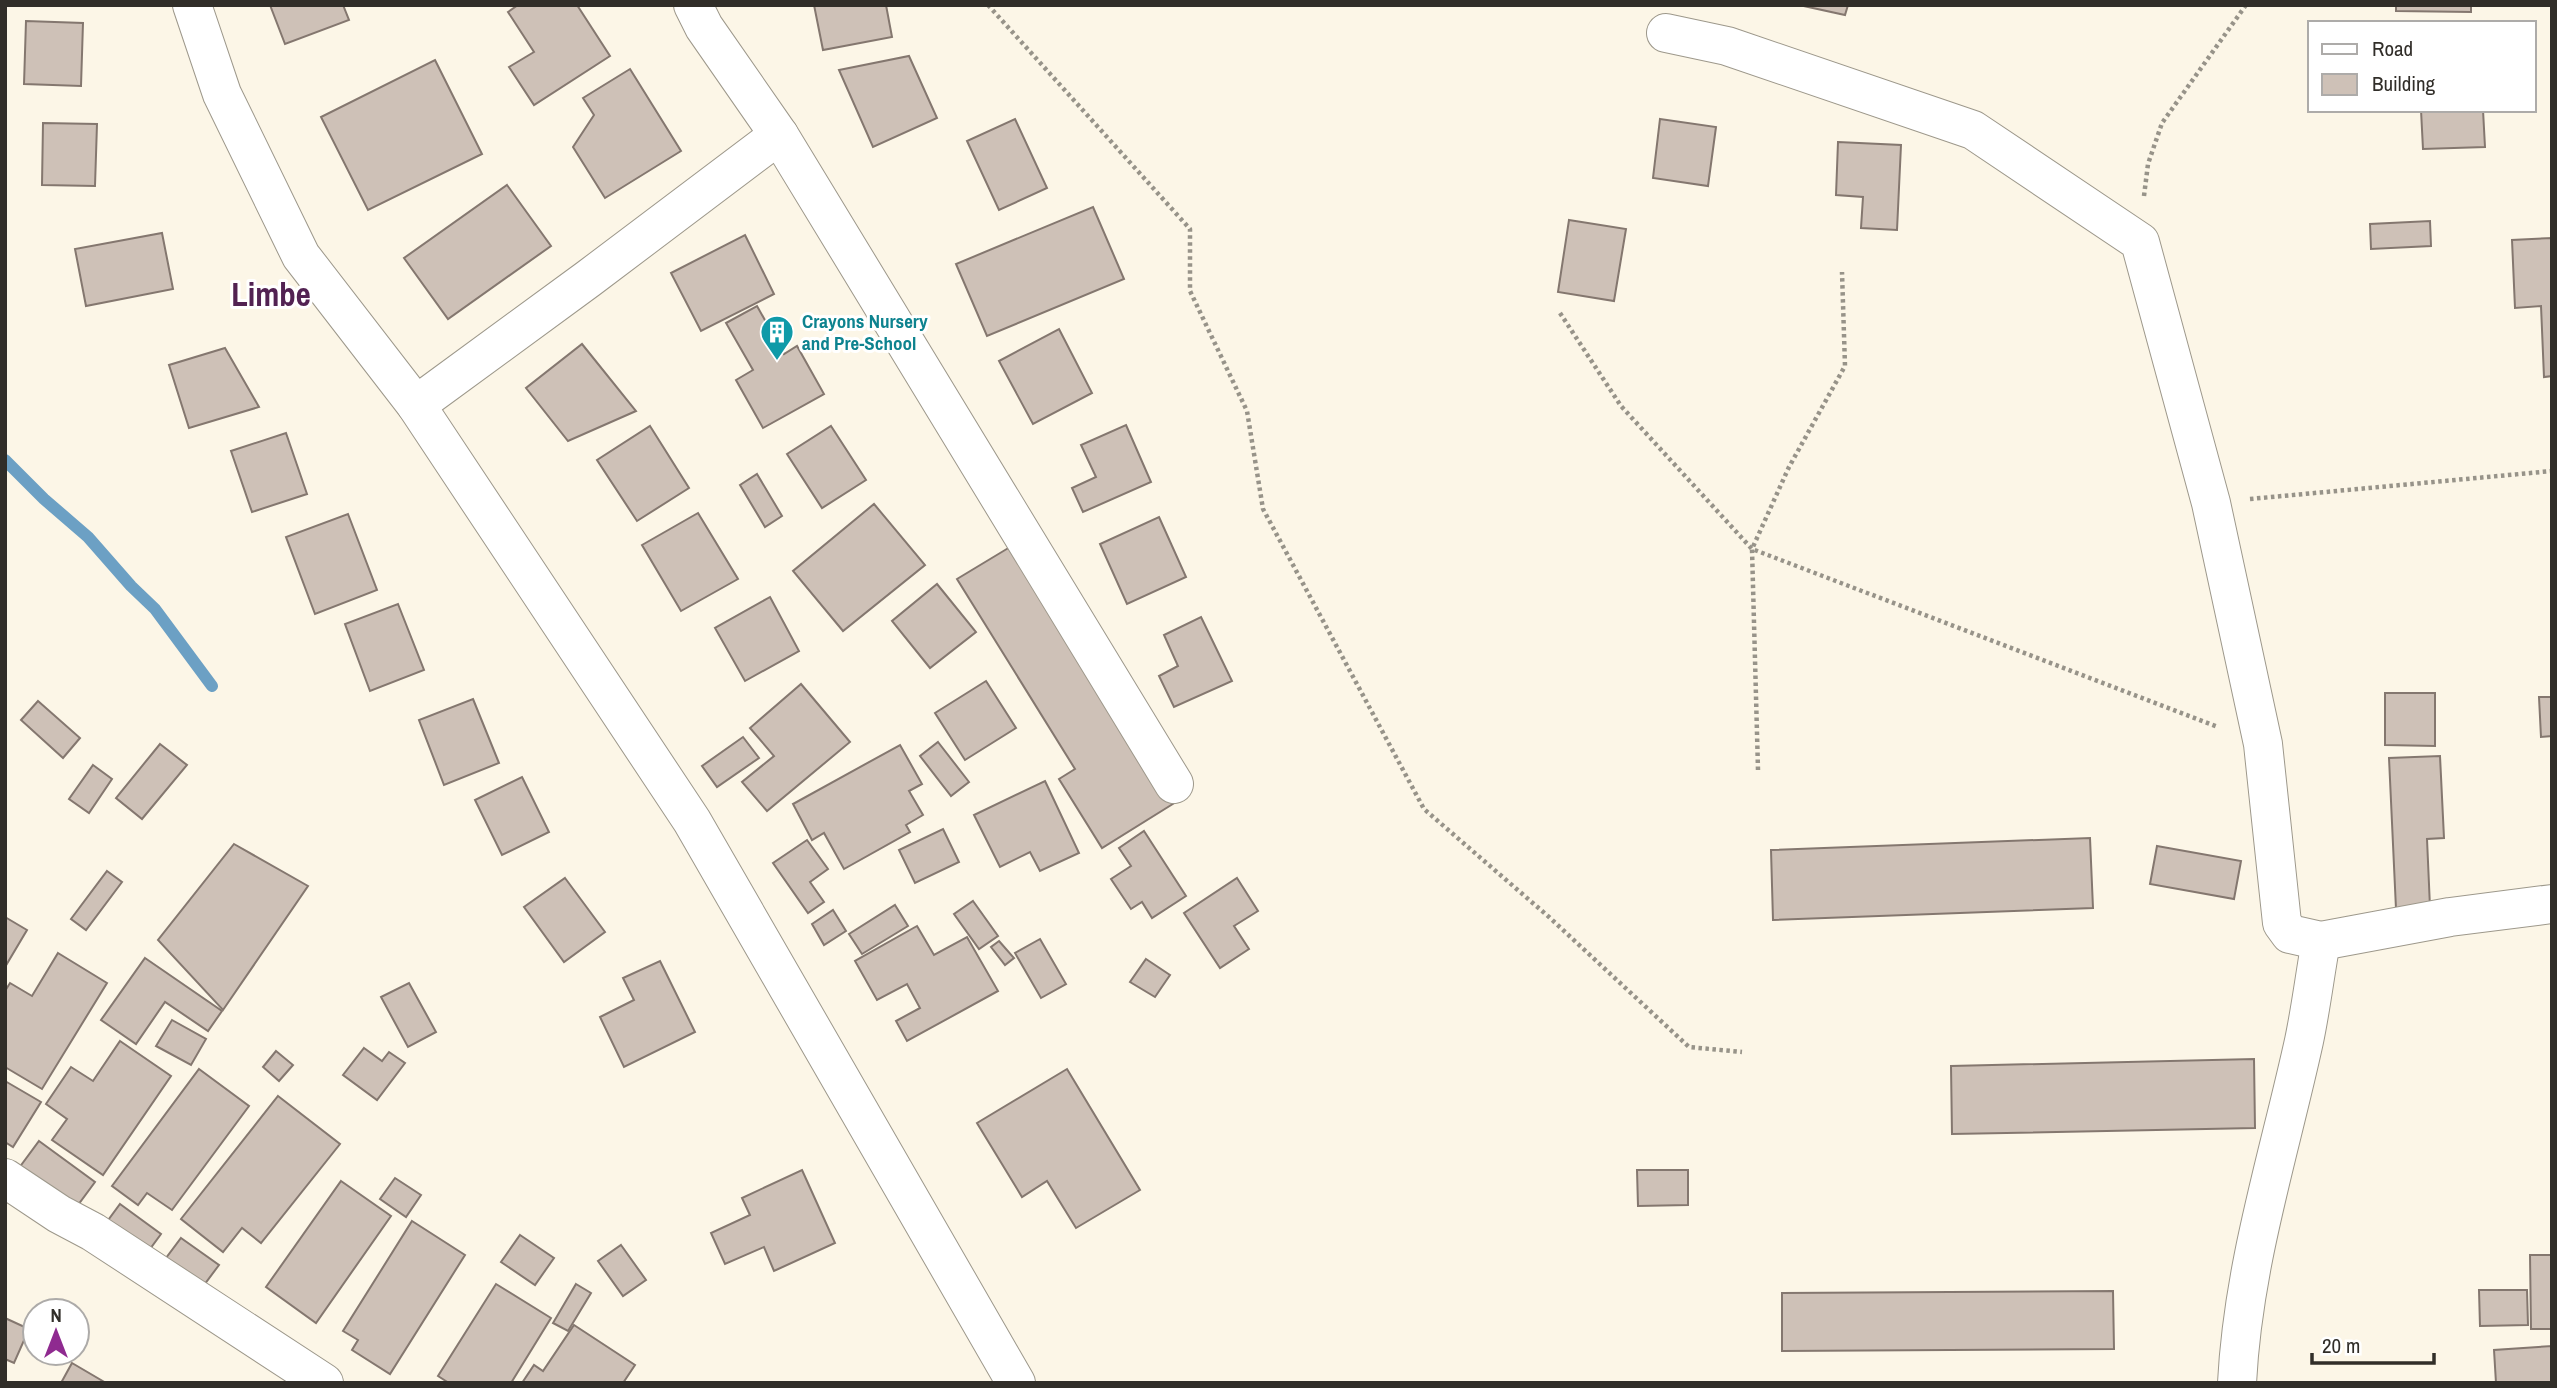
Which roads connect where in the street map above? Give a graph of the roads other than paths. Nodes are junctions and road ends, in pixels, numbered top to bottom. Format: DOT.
graph roads {
  1 [pos="192,5"];
  2 [pos="693,5"];
  3 [pos="1666,33"];
  4 [pos="779,135"];
  5 [pos="415,405"];
  6 [pos="1174,784"];
  7 [pos="2552,904"];
  8 [pos="2321,940"];
  9 [pos="5,1178"];
  10 [pos="324,1383"];
  11 [pos="1016,1383"];
  12 [pos="2237,1383"];
  1 -- 5 [label="street"];
  2 -- 4 [label="street"];
  3 -- 8 [label="street"];
  4 -- 5 [label="street"];
  4 -- 6 [label="street"];
  5 -- 11 [label="street"];
  7 -- 8 [label="street"];
  8 -- 12 [label="street"];
  9 -- 10 [label="street"];
}
